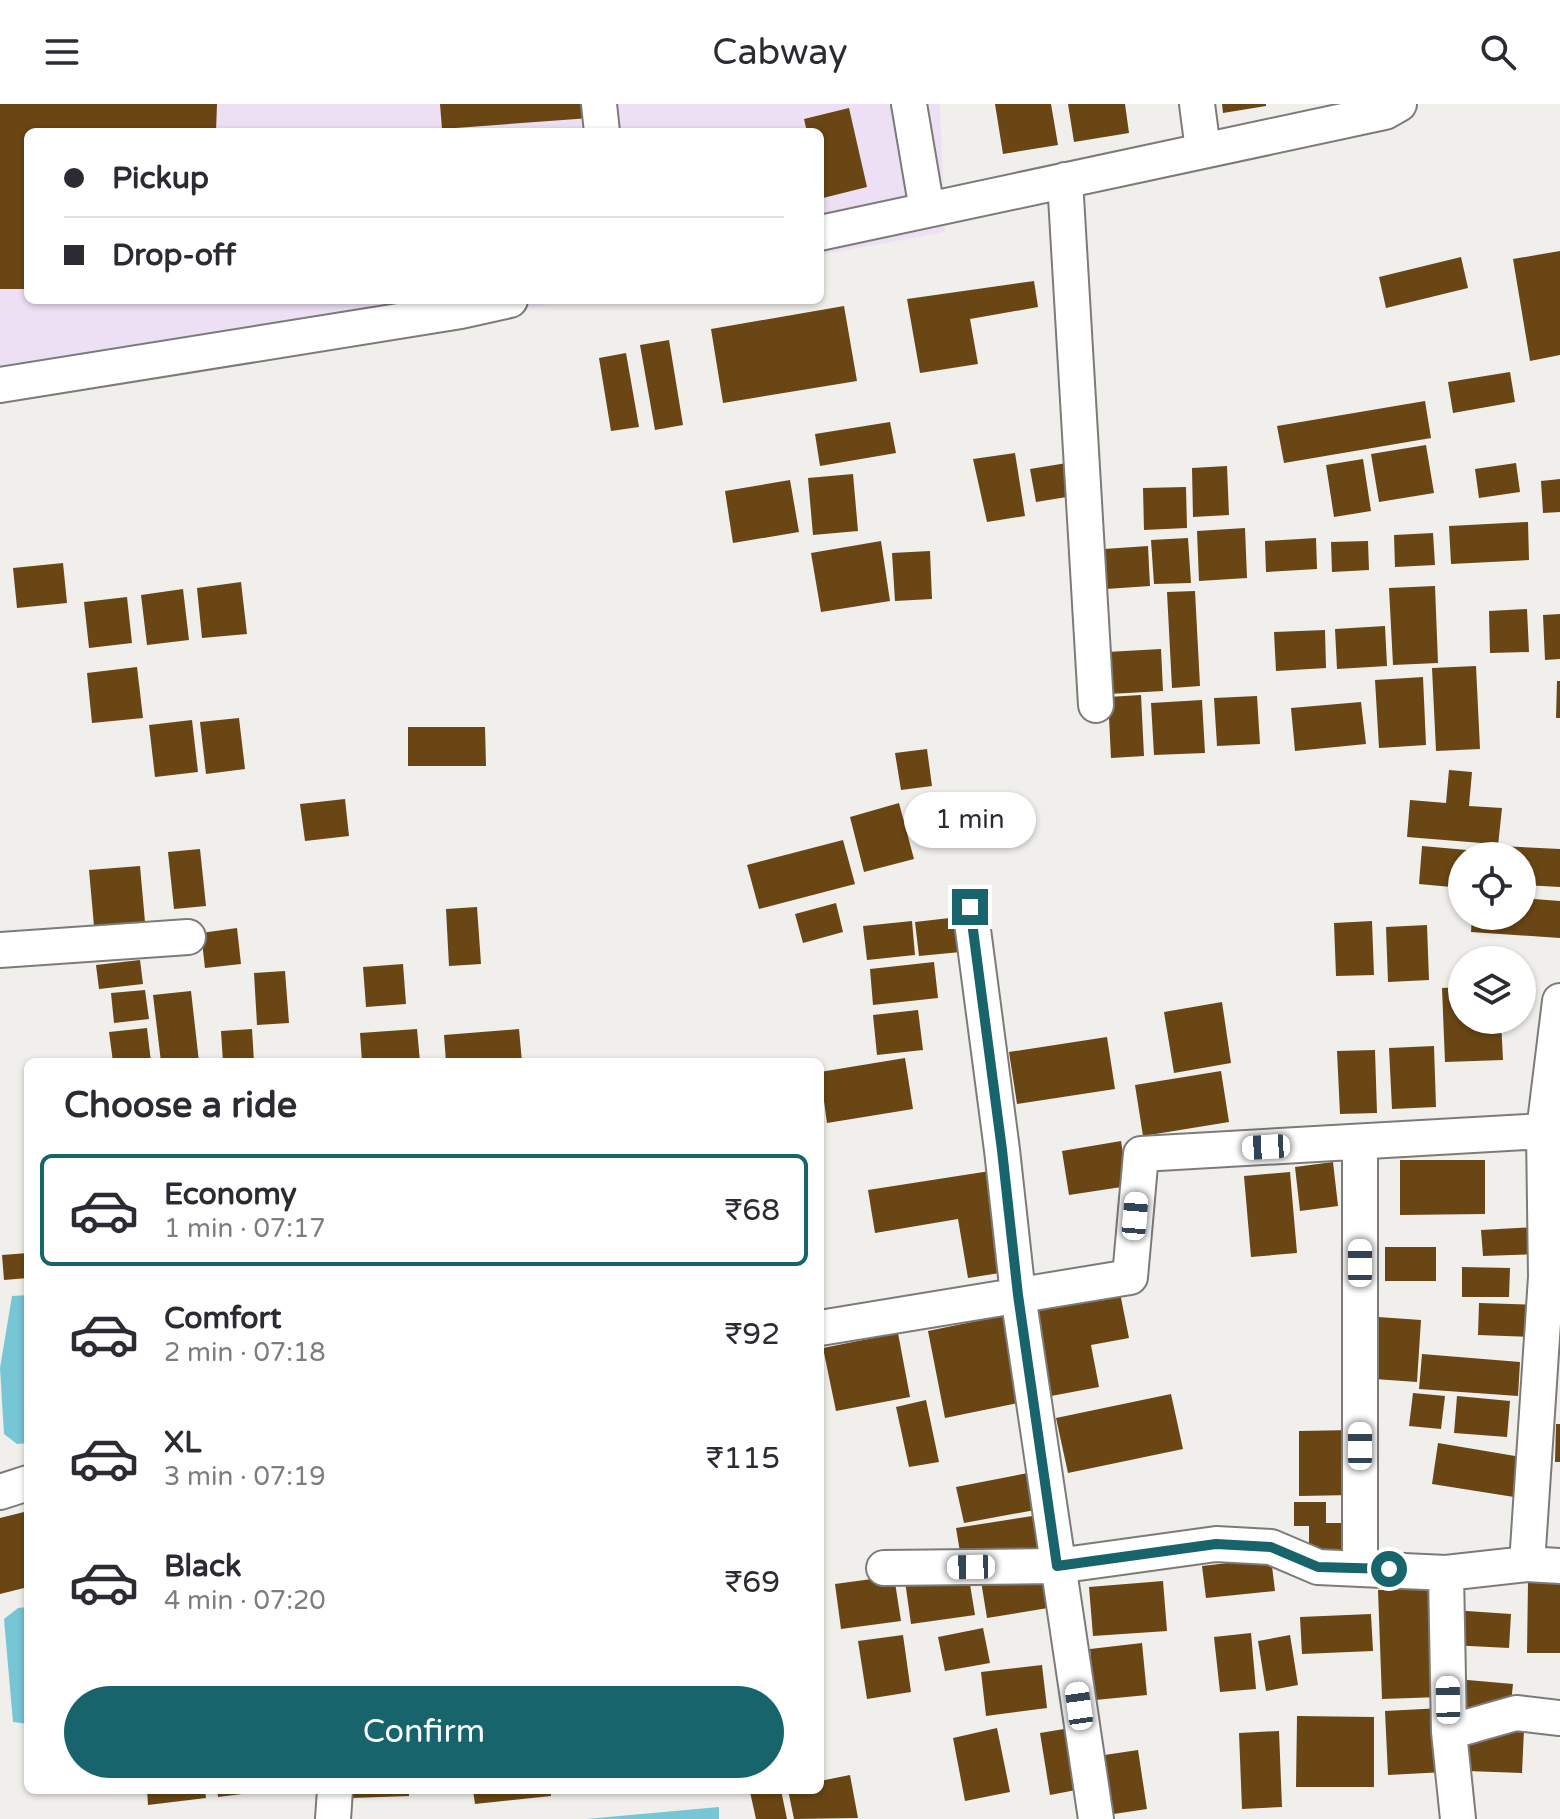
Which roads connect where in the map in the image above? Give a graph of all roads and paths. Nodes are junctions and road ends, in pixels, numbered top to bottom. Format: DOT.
graph roads {
  1 [pos="599,104"];
  2 [pos="909,104"];
  3 [pos="1197,104"];
  4 [pos="1399,104"];
  5 [pos="602,128"];
  6 [pos="1203,150"];
  7 [pos="1065,180"];
  8 [pos="927,210"];
  9 [pos="824,232"];
  10 [pos="490,304"];
  11 [pos="0,385"];
  12 [pos="1096,705"];
  13 [pos="970,907"];
  14 [pos="188,937"];
  15 [pos="0,950"];
  16 [pos="1560,1001"];
  17 [pos="1544,1131"];
  18 [pos="1360,1142"];
  19 [pos="1553,1276"];
  20 [pos="1018,1295"];
  21 [pos="824,1327"];
  22 [pos="24,1484"];
  23 [pos="0,1492"];
  24 [pos="1544,1565"];
  25 [pos="1057,1566"];
  26 [pos="1360,1567"];
  27 [pos="884,1568"];
  28 [pos="1446,1573"];
  29 [pos="1560,1718"];
  30 [pos="1449,1732"];
  31 [pos="335,1794"];
  32 [pos="333,1819"];
  33 [pos="1096,1819"];
  34 [pos="1458,1819"];
  1 -- 5 [label="street"];
  2 -- 8 [label="street"];
  3 -- 6 [label="street"];
  4 -- 6 [label="street"];
  6 -- 7 [label="street"];
  7 -- 8 [label="street"];
  7 -- 12 [label="street"];
  8 -- 9 [label="street"];
  10 -- 11 [label="street"];
  13 -- 20 [label="street"];
  14 -- 15 [label="street"];
  16 -- 17 [label="street"];
  17 -- 18 [label="street"];
  17 -- 19 [label="street"];
  18 -- 20 [label="street"];
  18 -- 26 [label="street"];
  19 -- 24 [label="street"];
  20 -- 21 [label="street"];
  20 -- 25 [label="street"];
  22 -- 23 [label="street"];
  24 -- 28 [label="street"];
  25 -- 26 [label="street"];
  25 -- 27 [label="street"];
  25 -- 33 [label="street"];
  26 -- 28 [label="street"];
  28 -- 30 [label="street"];
  29 -- 30 [label="street"];
  30 -- 34 [label="street"];
  31 -- 32 [label="street"];
}
